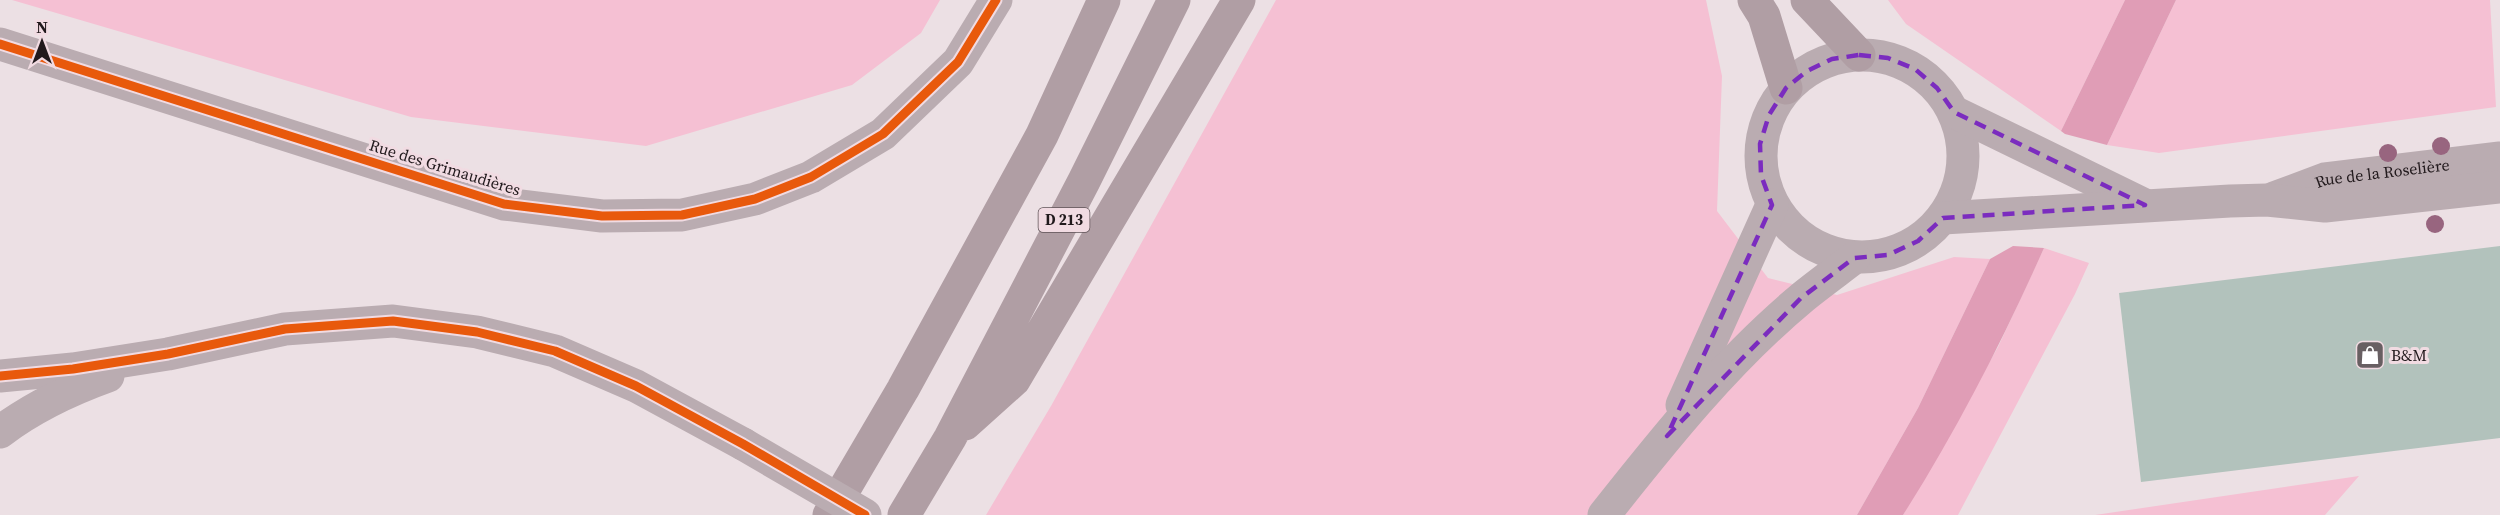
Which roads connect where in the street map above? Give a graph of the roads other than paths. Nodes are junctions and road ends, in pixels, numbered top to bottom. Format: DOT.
graph roads {
  1 [pos="996,0"];
  2 [pos="1104,0"];
  3 [pos="1174,0"];
  4 [pos="1239,0"];
  5 [pos="1755,0"];
  6 [pos="1807,0"];
  7 [pos="0,44"];
  8 [pos="1859,55"];
  9 [pos="1786,88"];
  10 [pos="1954,112"];
  11 [pos="2500,158"];
  12 [pos="2500,187"];
  13 [pos="2267,200"];
  14 [pos="1772,205"];
  15 [pos="2145,205"];
  16 [pos="1943,218"];
  17 [pos="1854,258"];
  18 [pos="168,354"];
  19 [pos="0,376"];
  20 [pos="0,432"];
  21 [pos="1667,436"];
  22 [pos="950,438"];
  23 [pos="829,515"];
  24 [pos="865,515"];
  25 [pos="904,515"];
  26 [pos="1604,515"];
  1 -- 7 [label="street, Rue des Grimaudières"];
  2 -- 23 [label="highway"];
  3 -- 22 [label="highway, D 213"];
  4 -- 22 [label="highway"];
  5 -- 9 [label="highway"];
  6 -- 8 [label="highway"];
  8 -- 9 [label="street"];
  8 -- 10 [label="street"];
  9 -- 14 [label="street"];
  10 -- 15 [label="street, Rue de la Roselière"];
  10 -- 16 [label="street"];
  11 -- 13 [label="street, Rue de la Roselière"];
  12 -- 13 [label="street, Rue de la Roselière"];
  13 -- 15 [label="street, Rue de la Roselière"];
  14 -- 17 [label="street"];
  14 -- 21 [label="street"];
  15 -- 16 [label="street, Rue de la Roselière"];
  16 -- 17 [label="street"];
  17 -- 21 [label="street"];
  18 -- 19 [label="street"];
  18 -- 20 [label="street"];
  18 -- 24 [label="street, bridge"];
  21 -- 26 [label="street"];
  22 -- 25 [label="highway, D 213"];
}
